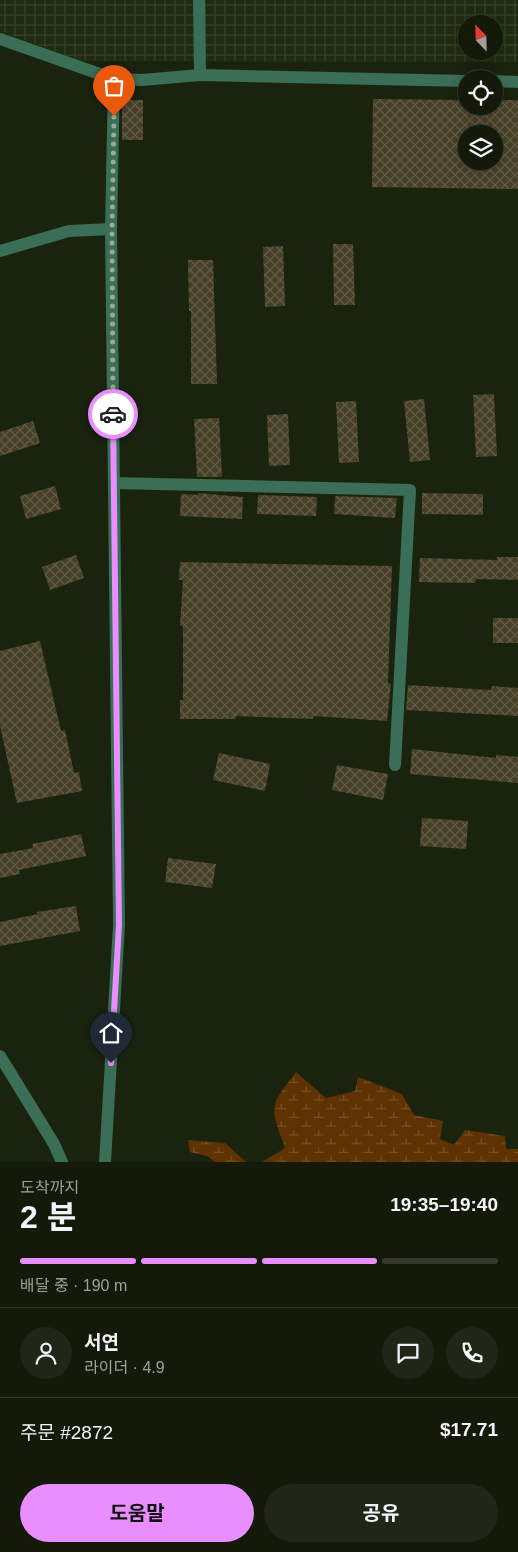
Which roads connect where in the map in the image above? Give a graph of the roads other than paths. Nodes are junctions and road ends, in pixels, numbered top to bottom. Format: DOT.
graph roads {
  1 [pos="199,0"];
  2 [pos="0,39"];
  3 [pos="200,74"];
  4 [pos="114,79"];
  5 [pos="458,81"];
  6 [pos="503,81"];
  7 [pos="518,82"];
  8 [pos="112,229"];
  9 [pos="0,250"];
  10 [pos="114,483"];
  11 [pos="395,765"];
  12 [pos="0,1056"];
  13 [pos="62,1162"];
  14 [pos="105,1162"];
  1 -- 3 [label="street"];
  2 -- 4 [label="street"];
  3 -- 4 [label="street"];
  3 -- 5 [label="street"];
  4 -- 8 [label="street"];
  6 -- 7 [label="street"];
  8 -- 9 [label="street"];
  8 -- 10 [label="street"];
  10 -- 11 [label="street"];
  10 -- 14 [label="street"];
  12 -- 13 [label="street"];
}
